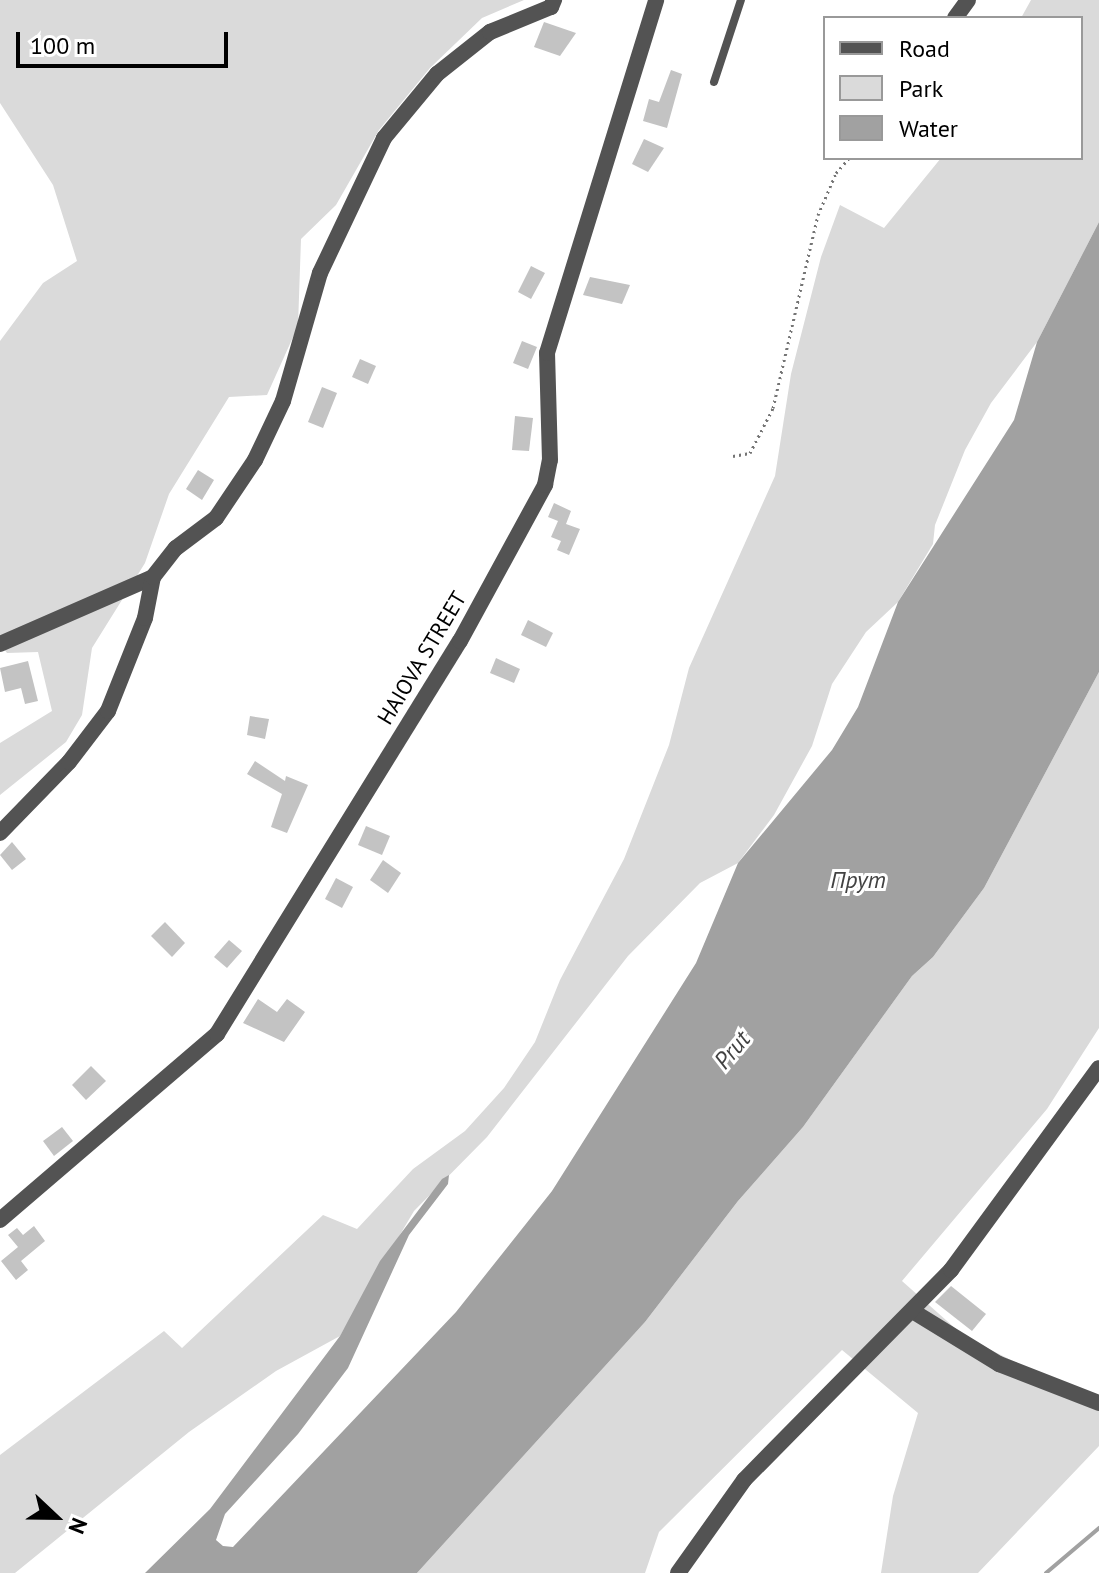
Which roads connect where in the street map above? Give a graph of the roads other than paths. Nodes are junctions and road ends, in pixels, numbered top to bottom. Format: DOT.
graph roads {
  1 [pos="554,0"];
  2 [pos="656,0"];
  3 [pos="741,0"];
  4 [pos="714,82"];
  5 [pos="153,577"];
  6 [pos="0,644"];
  7 [pos="0,833"];
  8 [pos="1099,1068"];
  9 [pos="0,1220"];
  10 [pos="914,1312"];
  11 [pos="1099,1403"];
  12 [pos="678,1573"];
  1 -- 5 [label="street"];
  2 -- 9 [label="street, HAIOVA STREET"];
  3 -- 4 [label="lane"];
  5 -- 6 [label="street"];
  5 -- 7 [label="street"];
  8 -- 10 [label="street"];
  10 -- 11 [label="street"];
  10 -- 12 [label="street"];
}
